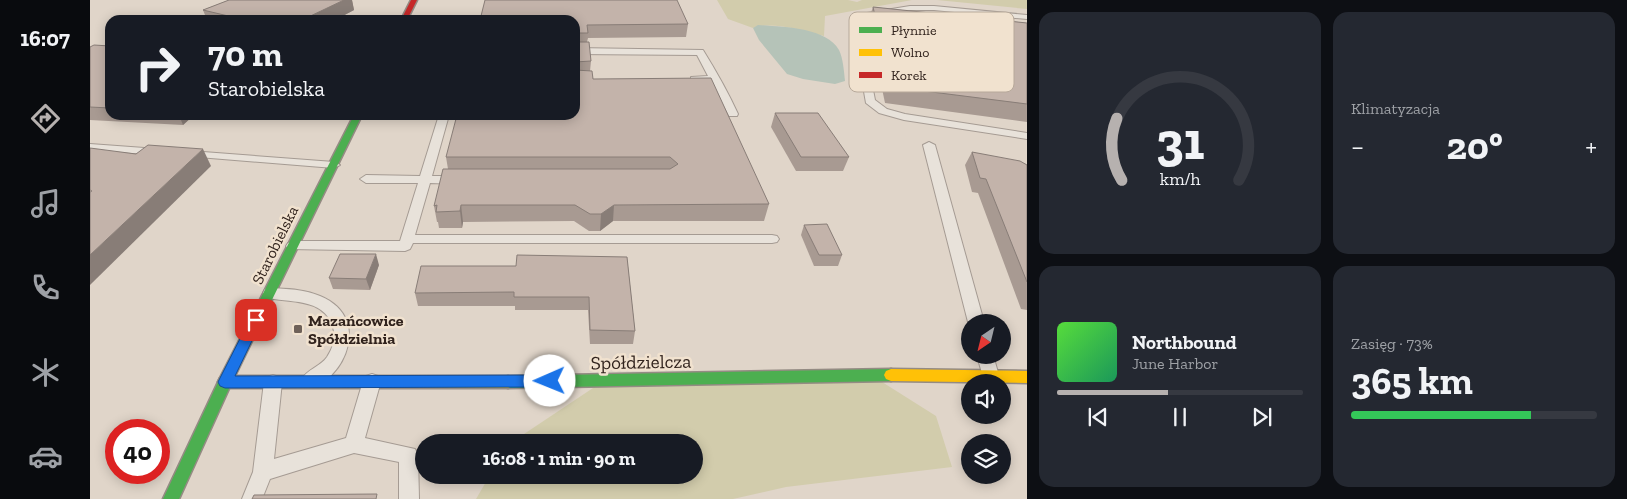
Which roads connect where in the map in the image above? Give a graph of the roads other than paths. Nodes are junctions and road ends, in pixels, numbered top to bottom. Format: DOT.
graph roads {
  1 [pos="414,0"];
  2 [pos="887,12"];
  3 [pos="975,12"];
  4 [pos="406,15"];
  5 [pos="1014,16"];
  6 [pos="1027,17"];
  7 [pos="580,52"];
  8 [pos="684,79"];
  9 [pos="714,79"];
  10 [pos="868,92"];
  11 [pos="734,114"];
  12 [pos="356,120"];
  13 [pos="443,120"];
  14 [pos="1027,136"];
  15 [pos="929,145"];
  16 [pos="90,147"];
  17 [pos="334,165"];
  18 [pos="366,178"];
  19 [pos="425,180"];
  20 [pos="474,180"];
  21 [pos="408,239"];
  22 [pos="772,239"];
  23 [pos="293,246"];
  24 [pos="270,293"];
  25 [pos="974,314"];
  26 [pos="961,376"];
  27 [pos="1011,377"];
  28 [pos="1027,377"];
  29 [pos="372,381"];
  30 [pos="225,382"];
  31 [pos="274,382"];
  32 [pos="308,382"];
  33 [pos="354,444"];
  34 [pos="263,472"];
  35 [pos="170,499"];
  36 [pos="252,499"];
  37 [pos="408,499"];
  1 -- 4 [label="street"];
  2 -- 3 [label="lane"];
  5 -- 6 [label="lane"];
  7 -- 9 [label="lane"];
  8 -- 9 [label="lane"];
  9 -- 11 [label="lane"];
  10 -- 14 [label="lane"];
  12 -- 17 [label="street, Starobielska"];
  13 -- 19 [label="lane"];
  15 -- 25 [label="lane"];
  16 -- 17 [label="lane"];
  17 -- 23 [label="street, Starobielska"];
  18 -- 19 [label="lane"];
  19 -- 20 [label="lane"];
  19 -- 21 [label="lane"];
  21 -- 22 [label="lane"];
  21 -- 23 [label="lane"];
  23 -- 24 [label="street, Starobielska"];
  24 -- 30 [label="street, Starobielska"];
  24 -- 32 [label="lane"];
  26 -- 29 [label="street, Spółdzielcza"];
  27 -- 28 [label="street, Spółdzielcza"];
  29 -- 32 [label="street, Spółdzielcza"];
  29 -- 33 [label="lane"];
  30 -- 31 [label="street, Spółdzielcza"];
  30 -- 35 [label="street, Starobielska"];
  31 -- 32 [label="street, Spółdzielcza"];
  31 -- 34 [label="lane"];
  33 -- 34 [label="lane"];
  33 -- 37 [label="lane"];
  34 -- 36 [label="lane"];
}
